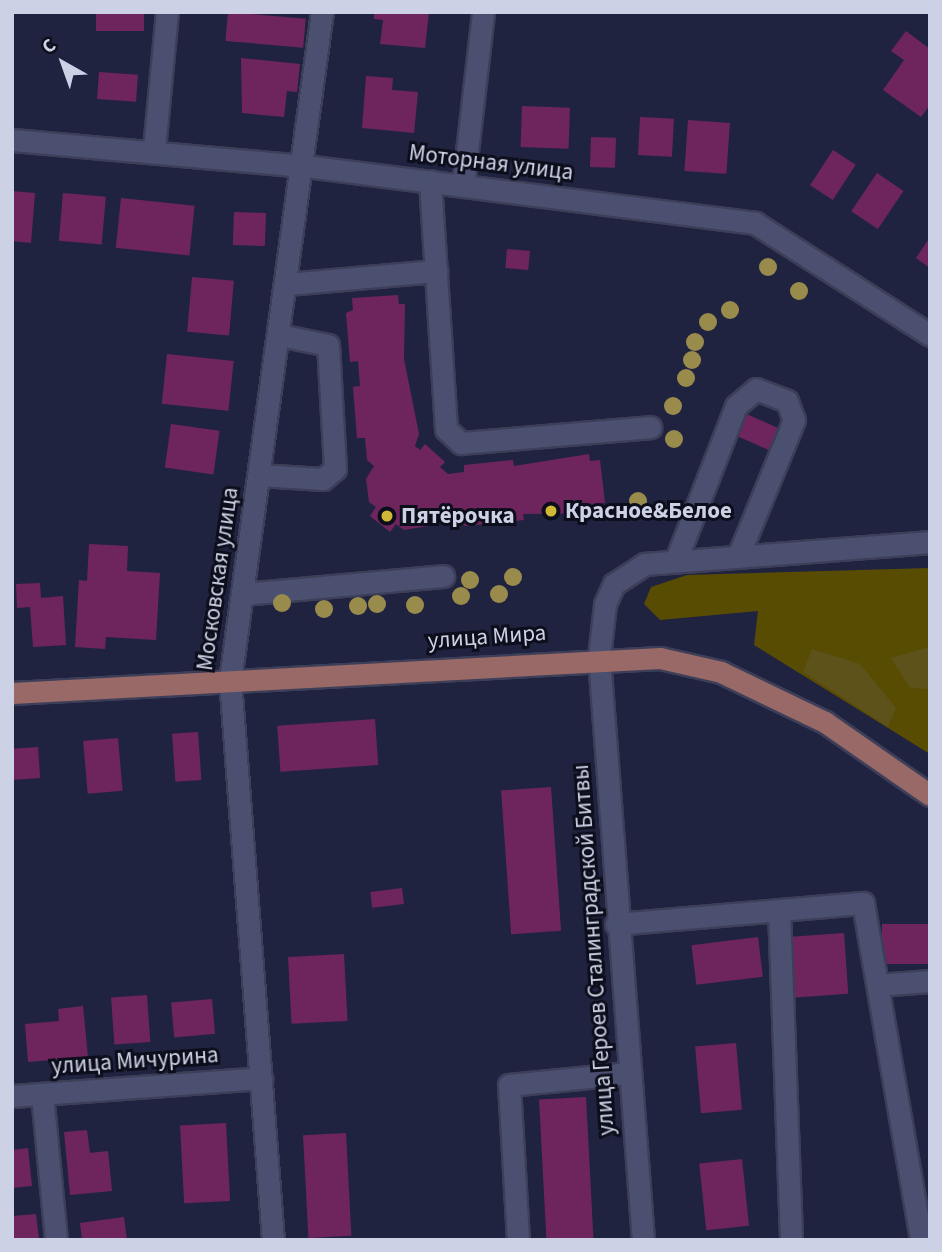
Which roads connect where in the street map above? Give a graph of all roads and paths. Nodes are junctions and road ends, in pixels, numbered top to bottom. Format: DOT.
graph roads {
  1 [pos="167,12"];
  2 [pos="322,12"];
  3 [pos="483,12"];
  4 [pos="12,140"];
  5 [pos="153,149"];
  6 [pos="306,166"];
  7 [pos="430,181"];
  8 [pos="463,186"];
  9 [pos="436,271"];
  10 [pos="286,284"];
  11 [pos="279,335"];
  12 [pos="930,335"];
  13 [pos="650,427"];
  14 [pos="259,475"];
  15 [pos="930,542"];
  16 [pos="739,554"];
  17 [pos="676,560"];
  18 [pos="443,576"];
  19 [pos="242,594"];
  20 [pos="598,657"];
  21 [pos="230,680"];
  22 [pos="12,693"];
  23 [pos="930,795"];
  24 [pos="779,910"];
  25 [pos="616,924"];
  26 [pos="930,981"];
  27 [pos="878,985"];
  28 [pos="629,1073"];
  29 [pos="261,1078"];
  30 [pos="42,1094"];
  31 [pos="12,1096"];
  32 [pos="56,1240"];
  33 [pos="273,1240"];
  34 [pos="518,1240"];
  35 [pos="643,1240"];
  36 [pos="791,1240"];
  37 [pos="921,1240"];
  1 -- 5 [label="street"];
  2 -- 6 [label="street, Московская улица"];
  3 -- 8 [label="street"];
  4 -- 5 [label="street, Моторная улица"];
  5 -- 6 [label="street, Моторная улица"];
  6 -- 7 [label="street, Моторная улица"];
  6 -- 10 [label="street, Московская улица"];
  7 -- 8 [label="street, Моторная улица"];
  7 -- 9 [label="street"];
  8 -- 12 [label="street, Моторная улица"];
  9 -- 10 [label="street"];
  9 -- 13 [label="street"];
  10 -- 11 [label="street, Московская улица"];
  11 -- 14 [label="street, Московская улица"];
  11 -- 14 [label="street"];
  14 -- 19 [label="street, Московская улица"];
  15 -- 16 [label="street, улица Героев Сталинградской Битвы"];
  16 -- 17 [label="street, улица Героев Сталинградской Битвы"];
  16 -- 17 [label="street"];
  17 -- 20 [label="street, улица Героев Сталинградской Битвы"];
  18 -- 19 [label="street"];
  19 -- 21 [label="street, Московская улица"];
  20 -- 21 [label="main road, улица Мира"];
  20 -- 23 [label="main road, улица Мира"];
  20 -- 25 [label="street, улица Героев Сталинградской Битвы"];
  21 -- 22 [label="main road, улица Мира"];
  21 -- 29 [label="street, Московская улица"];
  24 -- 25 [label="street"];
  24 -- 27 [label="street"];
  24 -- 36 [label="street"];
  25 -- 28 [label="street, улица Героев Сталинградской Битвы"];
  26 -- 27 [label="street"];
  27 -- 37 [label="street"];
  28 -- 34 [label="street"];
  28 -- 35 [label="street, улица Героев Сталинградской Битвы"];
  29 -- 30 [label="street, улица Мичурина"];
  29 -- 33 [label="street, Московская улица"];
  30 -- 31 [label="street, улица Мичурина"];
  30 -- 32 [label="street"];
}
